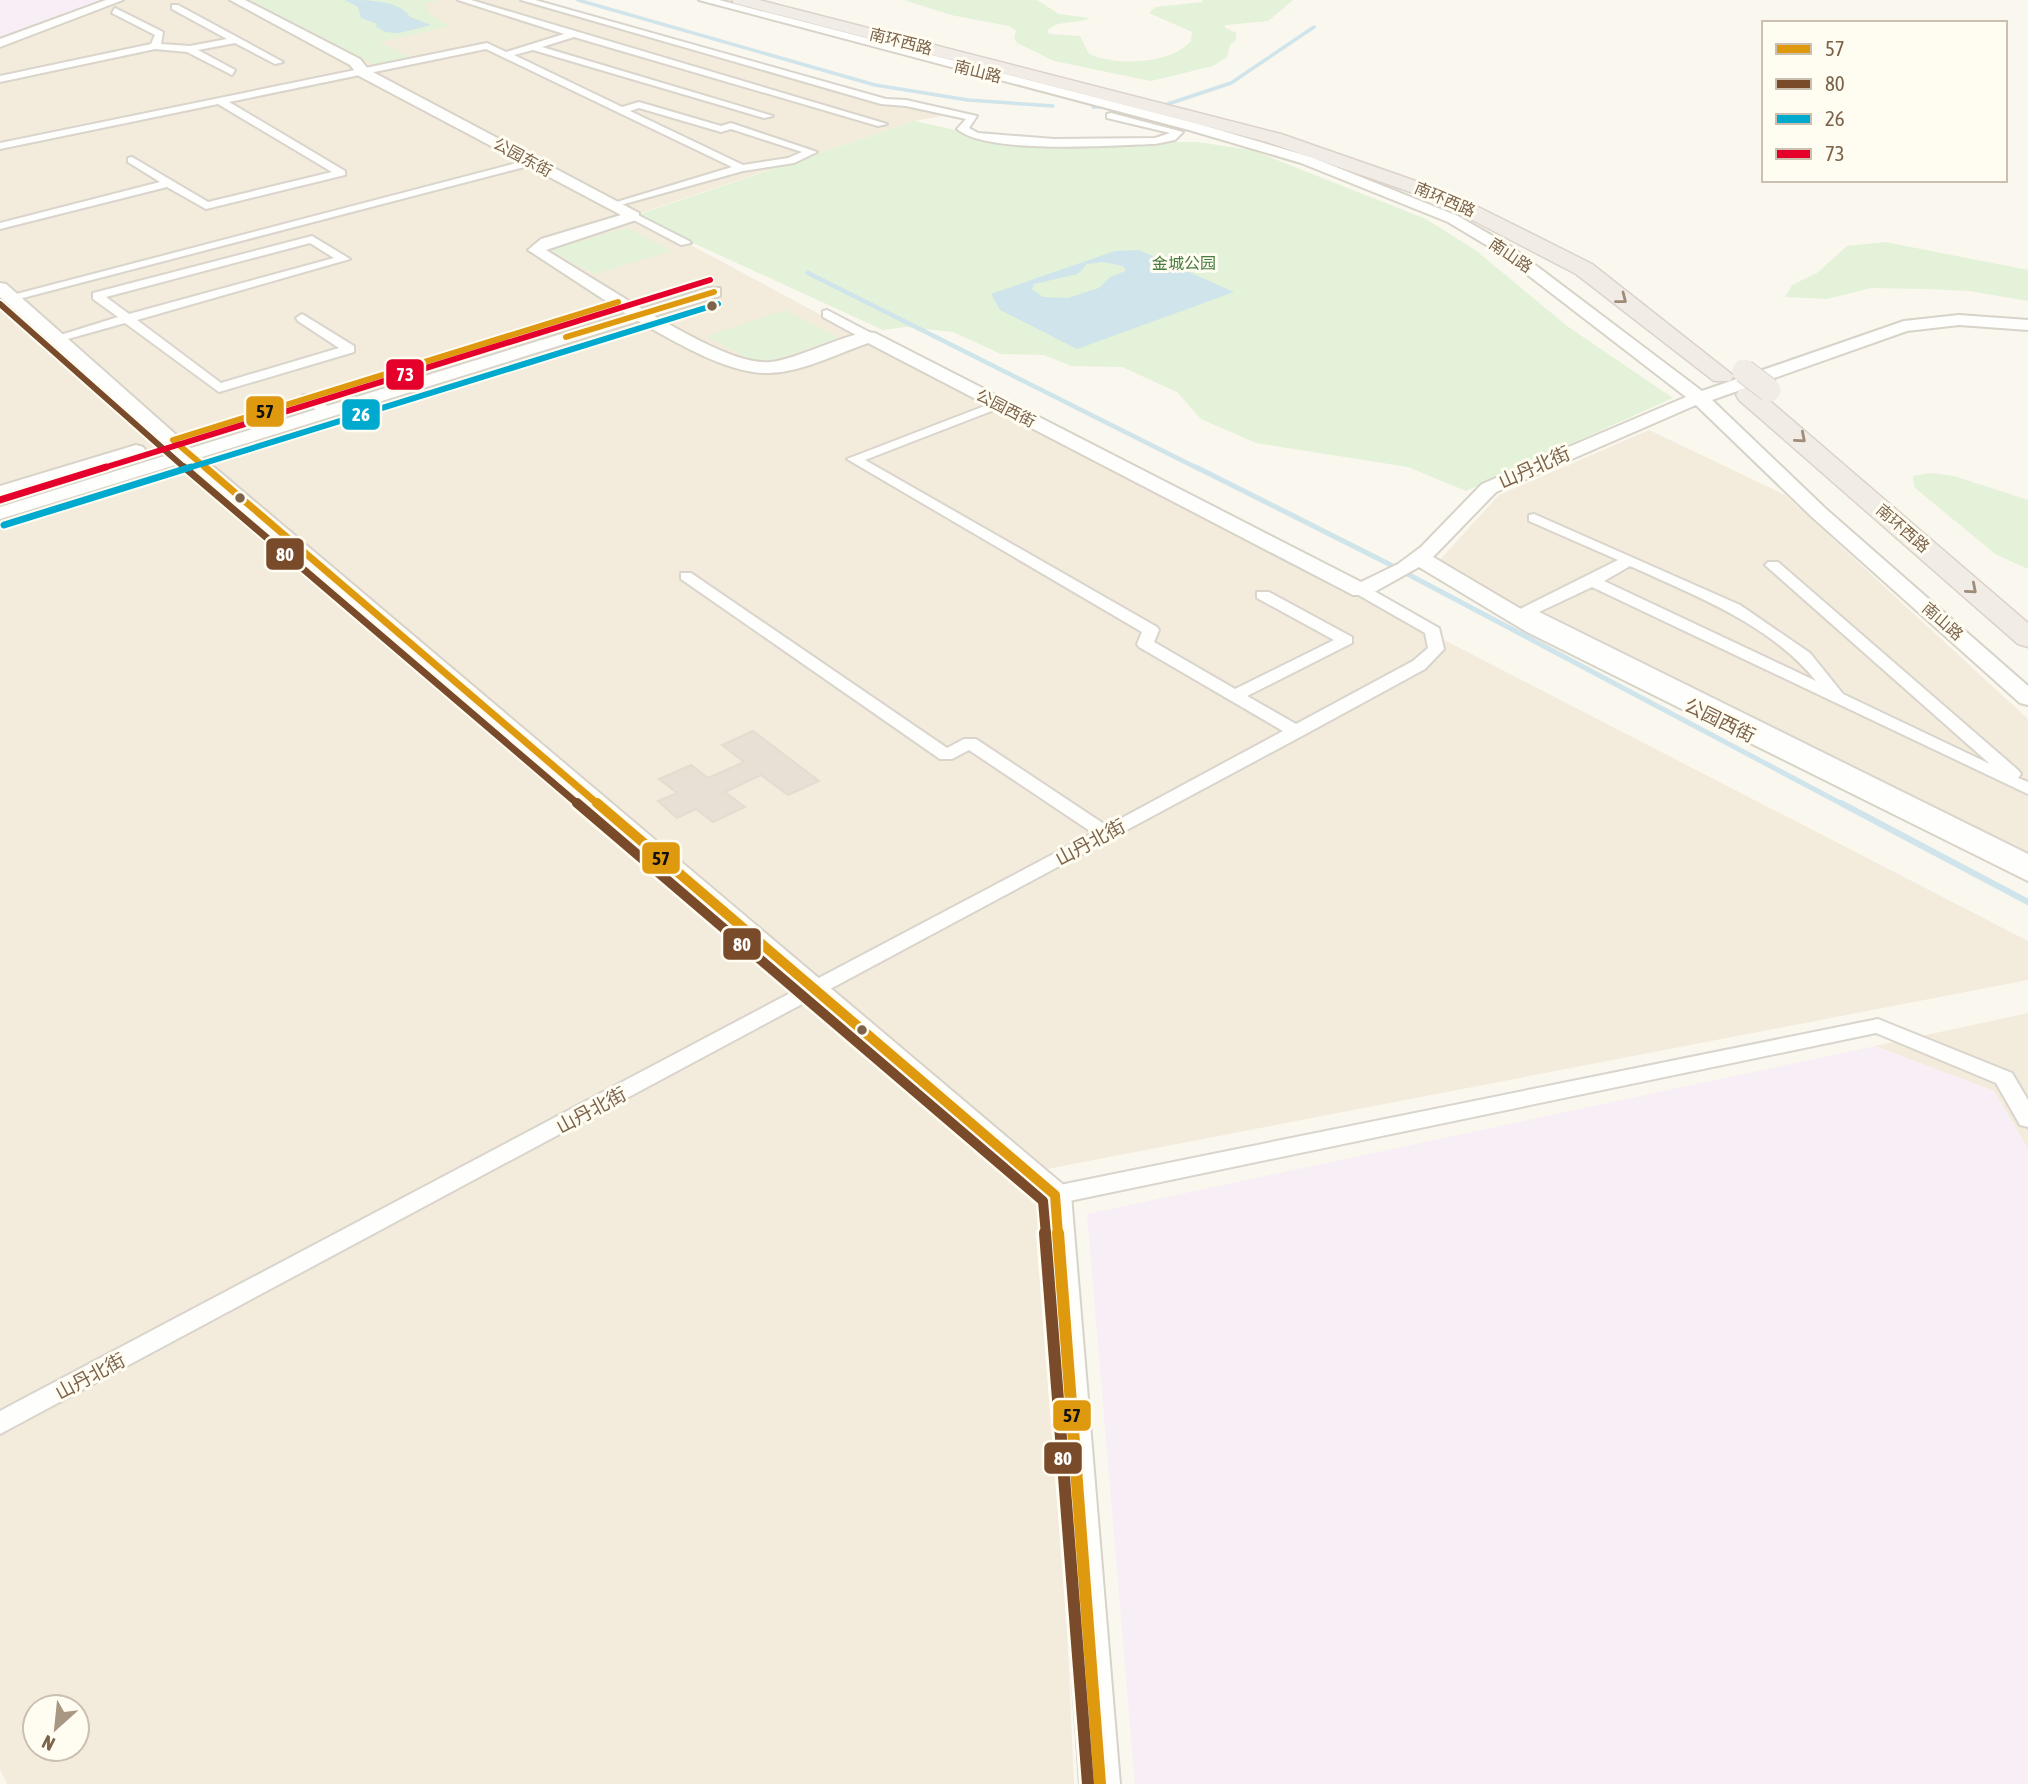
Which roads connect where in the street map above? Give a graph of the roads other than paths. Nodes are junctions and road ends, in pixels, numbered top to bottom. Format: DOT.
graph roads {
  1 [pos="236,0"];
  2 [pos="461,0"];
  3 [pos="525,0"];
  4 [pos="705,0"];
  5 [pos="740,0"];
  6 [pos="768,0"];
  7 [pos="116,5"];
  8 [pos="175,7"];
  9 [pos="160,34"];
  10 [pos="574,34"];
  11 [pos="236,40"];
  12 [pos="0,43"];
  13 [pos="155,46"];
  14 [pos="533,46"];
  15 [pos="189,49"];
  16 [pos="505,55"];
  17 [pos="278,62"];
  18 [pos="362,71"];
  19 [pos="232,72"];
  20 [pos="0,79"];
  21 [pos="1109,90"];
  22 [pos="220,101"];
  23 [pos="808,102"];
  24 [pos="621,110"];
  25 [pos="778,112"];
  26 [pos="1111,116"];
  27 [pos="1164,118"];
  28 [pos="882,124"];
  29 [pos="735,127"];
  30 [pos="0,146"];
  31 [pos="132,160"];
  32 [pos="532,162"];
  33 [pos="743,168"];
  34 [pos="169,183"];
  35 [pos="614,206"];
  36 [pos="634,216"];
  37 [pos="0,226"];
  38 [pos="685,243"];
  39 [pos="691,280"];
  40 [pos="714,292"];
  41 [pos="5,293"];
  42 [pos="618,302"];
  43 [pos="640,314"];
  44 [pos="827,314"];
  45 [pos="127,318"];
  46 [pos="302,318"];
  47 [pos="2028,325"];
  48 [pos="869,337"];
  49 [pos="57,338"];
  50 [pos="1746,383"];
  51 [pos="308,398"];
  52 [pos="1699,398"];
  53 [pos="1000,405"];
  54 [pos="327,411"];
  55 [pos="180,447"];
  56 [pos="0,492"];
  57 [pos="0,513"];
  58 [pos="1534,518"];
  59 [pos="1630,560"];
  60 [pos="1411,563"];
  61 [pos="1773,565"];
  62 [pos="686,576"];
  63 [pos="1592,581"];
  64 [pos="1361,590"];
  65 [pos="1264,596"];
  66 [pos="2028,608"];
  67 [pos="1521,615"];
  68 [pos="2028,638"];
  69 [pos="1235,696"];
  70 [pos="2028,698"];
  71 [pos="1841,700"];
  72 [pos="1296,732"];
  73 [pos="2028,789"];
  74 [pos="1107,834"];
  75 [pos="2028,861"];
  76 [pos="2028,873"];
  77 [pos="814,991"];
  78 [pos="2028,1119"];
  79 [pos="1055,1195"];
  80 [pos="0,1423"];
  81 [pos="1101,1784"];
  1 -- 18 [label="street, 公园东街"];
  2 -- 10 [label="street"];
  3 -- 27 [label="street"];
  4 -- 27 [label="street, 南山路"];
  5 -- 21 [label="highway, 南环西路"];
  6 -- 21 [label="highway, 南环西路"];
  7 -- 9 [label="street"];
  7 -- 12 [label="street"];
  8 -- 11 [label="street"];
  9 -- 13 [label="street"];
  9 -- 15 [label="street"];
  10 -- 14 [label="street"];
  10 -- 23 [label="street"];
  11 -- 15 [label="street"];
  11 -- 17 [label="street"];
  13 -- 15 [label="street"];
  13 -- 20 [label="street"];
  14 -- 16 [label="street"];
  14 -- 25 [label="street"];
  15 -- 19 [label="street"];
  16 -- 18 [label="street"];
  16 -- 24 [label="street"];
  18 -- 22 [label="street"];
  18 -- 32 [label="street, 公园东街"];
  21 -- 27 [label="highway, 南环西路"];
  21 -- 50 [label="highway, 南环西路"];
  22 -- 30 [label="street"];
  22 -- 34 [label="street"];
  23 -- 25 [label="street"];
  23 -- 28 [label="street"];
  24 -- 29 [label="street"];
  24 -- 33 [label="street"];
  25 -- 29 [label="street"];
  26 -- 27 [label="street"];
  27 -- 50 [label="highway, 南环西路, one-way"];
  27 -- 52 [label="street, 南山路"];
  29 -- 33 [label="street"];
  31 -- 34 [label="street"];
  32 -- 35 [label="street, 公园东街"];
  32 -- 41 [label="street"];
  33 -- 35 [label="street"];
  34 -- 37 [label="street"];
  35 -- 36 [label="street, 公园东街"];
  36 -- 38 [label="street"];
  36 -- 42 [label="street"];
  39 -- 42 [label="street"];
  40 -- 43 [label="street"];
  41 -- 49 [label="street"];
  42 -- 43 [label="street"];
  42 -- 51 [label="street"];
  43 -- 48 [label="street"];
  43 -- 54 [label="street"];
  44 -- 48 [label="street"];
  45 -- 45 [label="street"];
  45 -- 46 [label="street"];
  45 -- 49 [label="street"];
  47 -- 52 [label="street, 山丹北街"];
  48 -- 53 [label="street, 公园西街"];
  49 -- 55 [label="street"];
  50 -- 66 [label="highway, 南环西路"];
  50 -- 68 [label="highway, 南环西路, one-way"];
  51 -- 54 [label="street"];
  51 -- 55 [label="street"];
  52 -- 60 [label="street, 山丹北街"];
  52 -- 70 [label="street, 南山路"];
  53 -- 64 [label="street, 公园西街"];
  53 -- 69 [label="street"];
  54 -- 55 [label="street"];
  55 -- 56 [label="street"];
  55 -- 57 [label="street"];
  55 -- 77 [label="street"];
  58 -- 59 [label="street"];
  59 -- 63 [label="street"];
  59 -- 71 [label="street"];
  60 -- 64 [label="street, 山丹北街"];
  60 -- 67 [label="street, 公园西街"];
  61 -- 73 [label="street"];
  62 -- 74 [label="street"];
  63 -- 67 [label="street"];
  63 -- 71 [label="street"];
  64 -- 72 [label="street, 山丹北街"];
  65 -- 69 [label="street"];
  67 -- 75 [label="street"];
  67 -- 76 [label="street, 公园西街"];
  69 -- 72 [label="street"];
  71 -- 73 [label="street"];
  72 -- 74 [label="street, 山丹北街"];
  74 -- 77 [label="street, 山丹北街"];
  77 -- 79 [label="street"];
  77 -- 80 [label="street, 山丹北街"];
  78 -- 79 [label="street"];
  79 -- 81 [label="street"];
}
